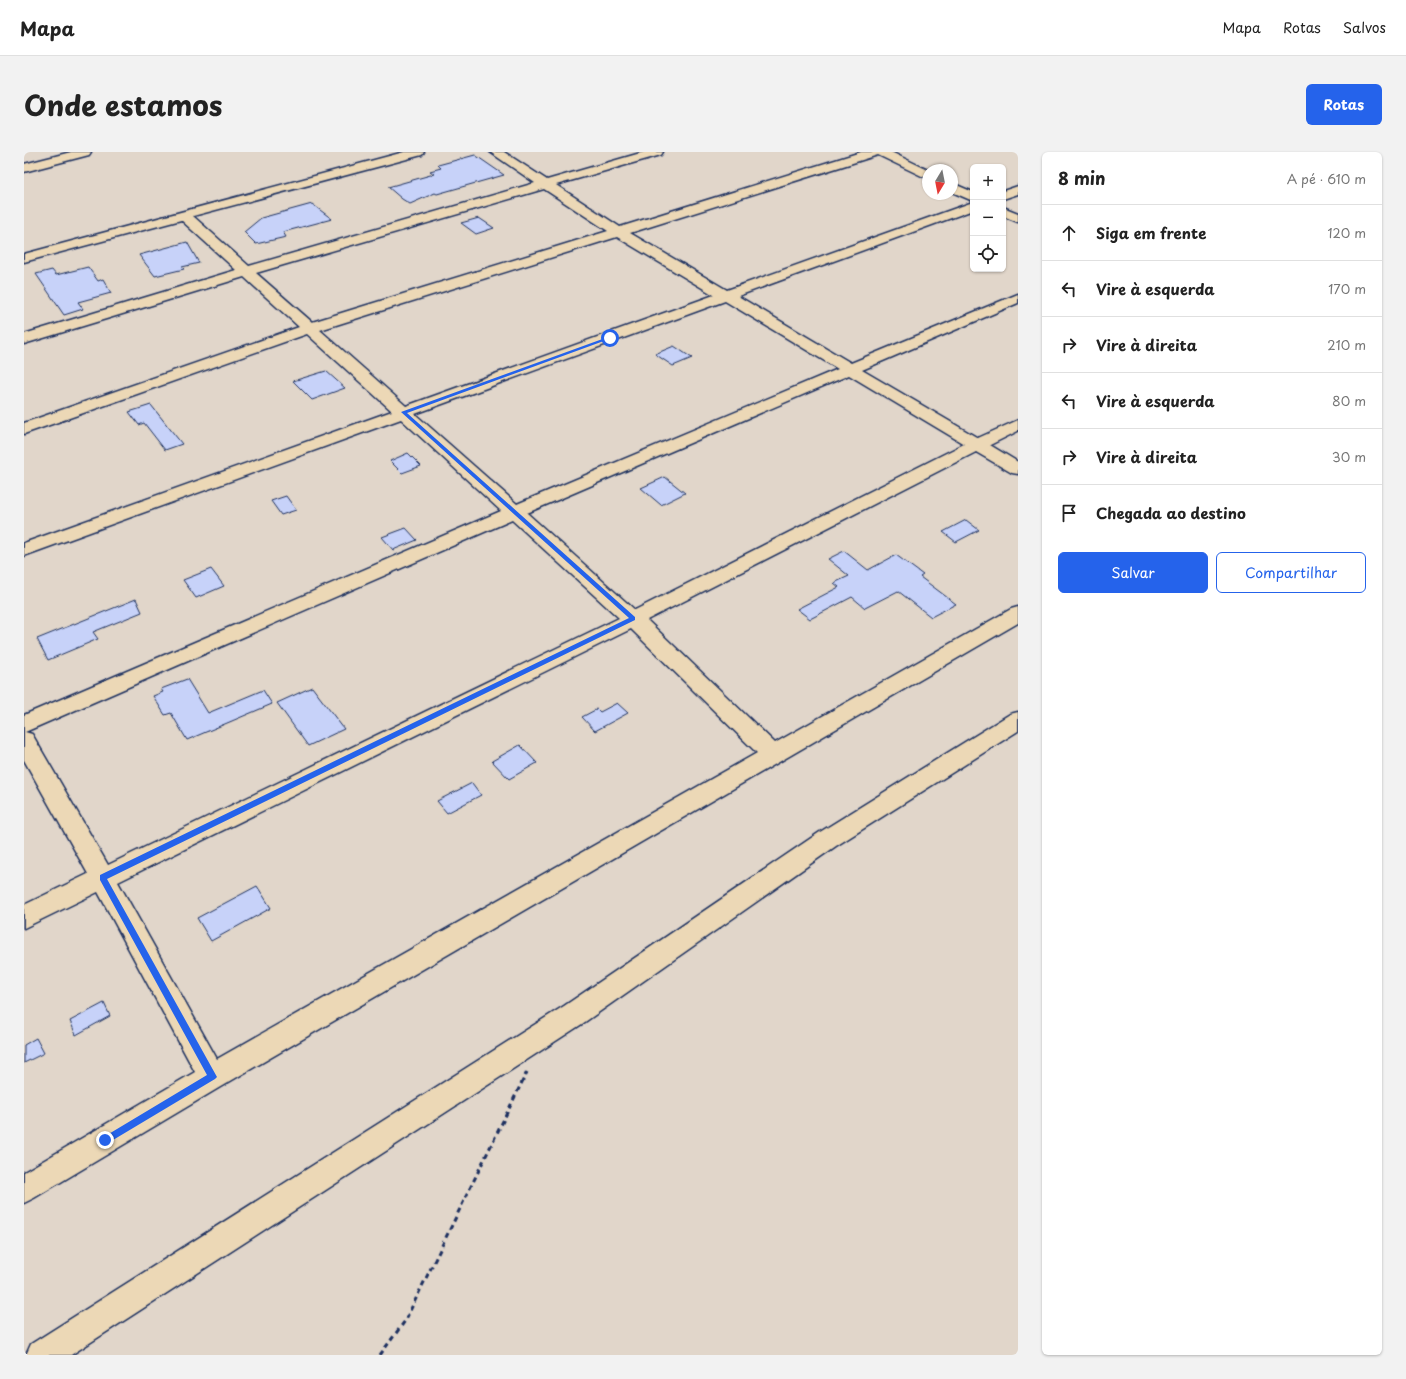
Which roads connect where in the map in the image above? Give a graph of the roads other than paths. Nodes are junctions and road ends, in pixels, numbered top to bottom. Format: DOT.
graph roads {
  1 [pos="85,152"];
  2 [pos="418,152"];
  3 [pos="496,152"];
  4 [pos="657,152"];
  5 [pos="874,152"];
  6 [pos="882,152"];
  7 [pos="24,168"];
  8 [pos="922,172"];
  9 [pos="546,184"];
  10 [pos="958,190"];
  11 [pos="1018,190"];
  12 [pos="1006,194"];
  13 [pos="970,196"];
  14 [pos="970,207"];
  15 [pos="1006,212"];
  16 [pos="184,216"];
  17 [pos="1018,218"];
  18 [pos="619,232"];
  19 [pos="24,258"];
  20 [pos="247,271"];
  21 [pos="727,295"];
  22 [pos="1018,298"];
  23 [pos="310,328"];
  24 [pos="24,339"];
  25 [pos="851,368"];
  26 [pos="403,412"];
  27 [pos="1018,425"];
  28 [pos="24,429"];
  29 [pos="976,445"];
  30 [pos="1018,469"];
  31 [pos="514,512"];
  32 [pos="24,550"];
  33 [pos="1018,614"];
  34 [pos="633,619"];
  35 [pos="1018,720"];
  36 [pos="24,724"];
  37 [pos="24,740"];
  38 [pos="772,754"];
  39 [pos="103,878"];
  40 [pos="24,917"];
  41 [pos="212,1077"];
  42 [pos="24,1188"];
  43 [pos="42,1355"];
  1 -- 7 [label="street"];
  2 -- 16 [label="street"];
  3 -- 9 [label="street"];
  4 -- 9 [label="street"];
  5 -- 18 [label="street"];
  6 -- 8 [label="street"];
  9 -- 18 [label="street"];
  9 -- 20 [label="street"];
  10 -- 13 [label="street"];
  11 -- 12 [label="street"];
  14 -- 21 [label="street"];
  15 -- 17 [label="street"];
  16 -- 19 [label="street"];
  16 -- 20 [label="street"];
  18 -- 21 [label="street"];
  18 -- 23 [label="street"];
  20 -- 23 [label="street"];
  20 -- 24 [label="street"];
  21 -- 25 [label="street"];
  21 -- 26 [label="street"];
  22 -- 25 [label="street"];
  23 -- 26 [label="street"];
  23 -- 28 [label="street"];
  25 -- 29 [label="street"];
  25 -- 31 [label="street"];
  26 -- 31 [label="street"];
  26 -- 32 [label="street"];
  27 -- 29 [label="street"];
  29 -- 30 [label="street"];
  29 -- 34 [label="street"];
  31 -- 34 [label="street"];
  31 -- 36 [label="street"];
  33 -- 38 [label="street"];
  34 -- 38 [label="street"];
  34 -- 39 [label="street"];
  35 -- 43 [label="street"];
  37 -- 39 [label="street"];
  38 -- 41 [label="street"];
  39 -- 40 [label="street"];
  39 -- 41 [label="street"];
  41 -- 42 [label="street"];
}
